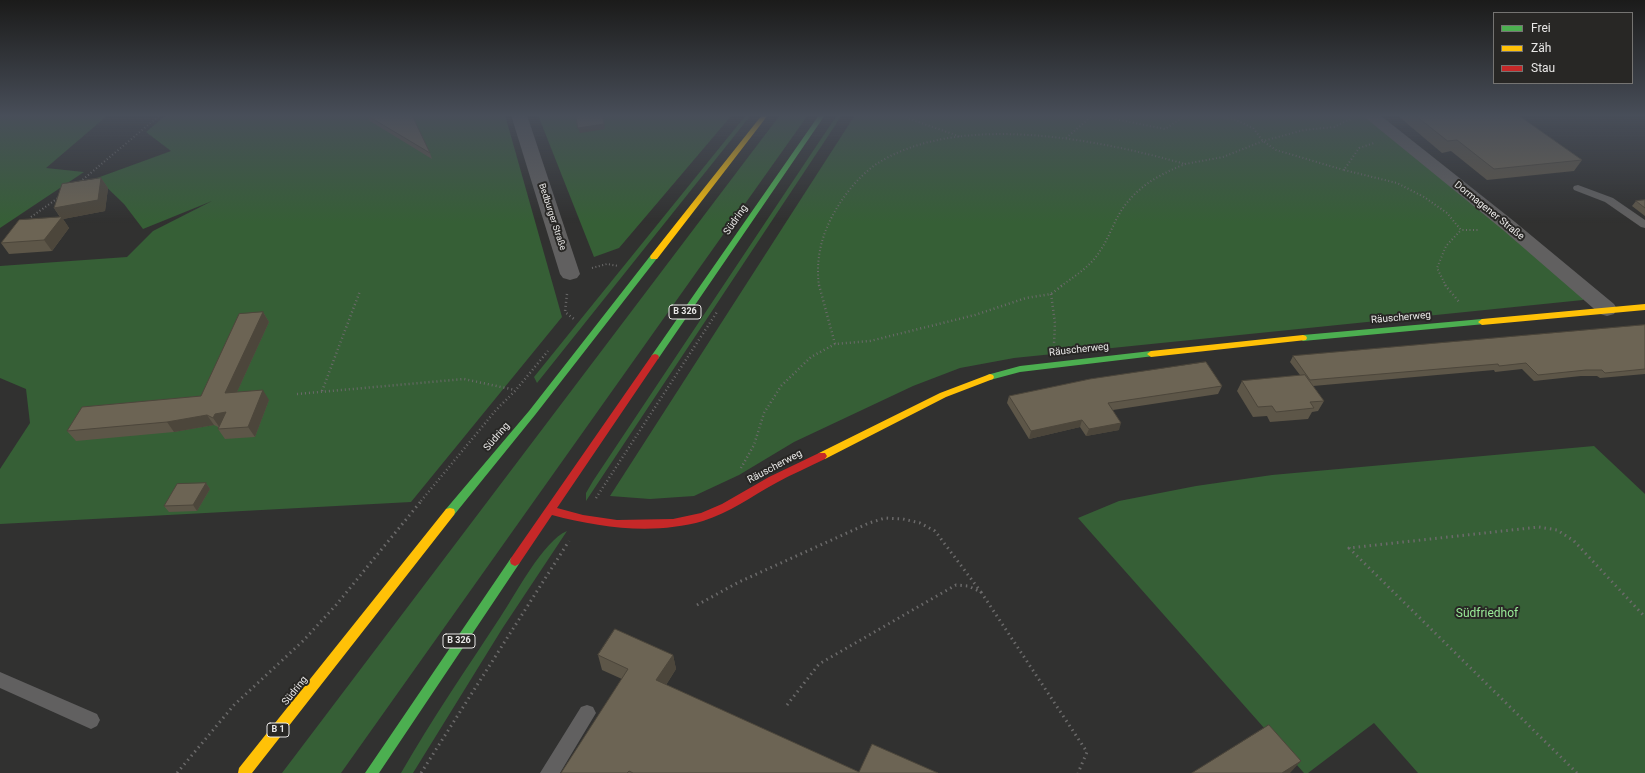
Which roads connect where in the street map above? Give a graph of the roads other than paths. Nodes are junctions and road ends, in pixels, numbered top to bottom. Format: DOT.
graph roads {
  1 [pos="531,151"];
  2 [pos="737,151"];
  3 [pos="797,151"];
  4 [pos="1415,151"];
  5 [pos="1578,188"];
  6 [pos="1645,225"];
  7 [pos="570,274"];
  8 [pos="1645,307"];
  9 [pos="1606,309"];
  10 [pos="549,510"];
  11 [pos="0,680"];
  12 [pos="587,713"];
  13 [pos="91,720"];
  14 [pos="244,773"];
  15 [pos="371,773"];
  16 [pos="549,773"];
  1 -- 7 [label="street, Bedburger Straße"];
  2 -- 14 [label="main road, Südring / B 1"];
  3 -- 10 [label="main road, Südring / B 326"];
  4 -- 9 [label="street, Dormagener Straße"];
  5 -- 6 [label="lane"];
  8 -- 9 [label="main road, Räuscherweg"];
  9 -- 10 [label="main road, Räuscherweg"];
  10 -- 15 [label="main road, Südring / B 326"];
  11 -- 13 [label="lane"];
  12 -- 16 [label="lane"];
}
